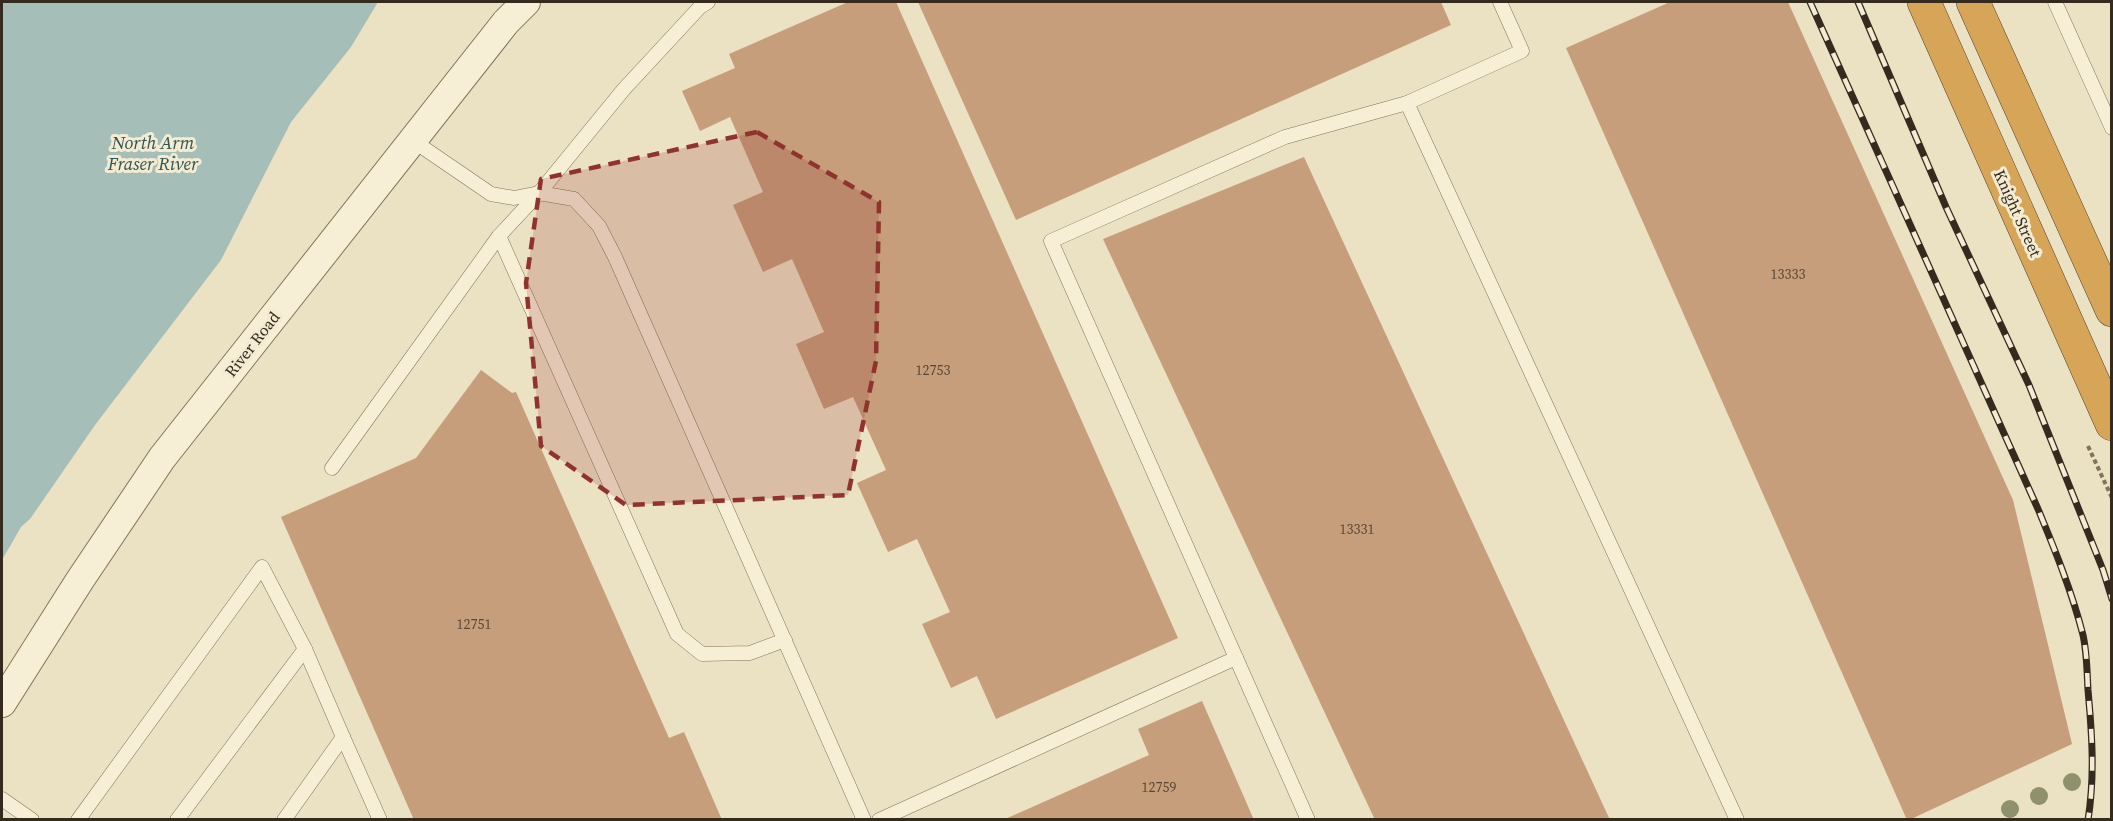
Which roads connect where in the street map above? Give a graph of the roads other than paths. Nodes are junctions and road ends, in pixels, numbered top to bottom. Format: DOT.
graph roads {
  1 [pos="526,2"];
  2 [pos="708,2"];
  3 [pos="1500,2"];
  4 [pos="1924,2"];
  5 [pos="1973,2"];
  6 [pos="2055,2"];
  7 [pos="1407,103"];
  8 [pos="2112,128"];
  9 [pos="412,140"];
  10 [pos="539,193"];
  11 [pos="499,236"];
  12 [pos="2112,310"];
  13 [pos="2112,424"];
  14 [pos="332,468"];
  15 [pos="785,640"];
  16 [pos="305,649"];
  17 [pos="1236,658"];
  18 [pos="2,703"];
  19 [pos="343,737"];
  20 [pos="2,799"];
  21 [pos="32,819"];
  22 [pos="78,819"];
  23 [pos="177,819"];
  24 [pos="284,819"];
  25 [pos="380,819"];
  26 [pos="864,819"];
  27 [pos="879,819"];
  28 [pos="1308,819"];
  29 [pos="1737,819"];
  1 -- 9 [label="street, River Road"];
  2 -- 10 [label="lane"];
  3 -- 7 [label="lane"];
  4 -- 13 [label="highway, Knight Street"];
  5 -- 12 [label="highway"];
  6 -- 8 [label="lane"];
  7 -- 17 [label="lane"];
  7 -- 29 [label="lane"];
  9 -- 10 [label="lane"];
  9 -- 18 [label="street, River Road"];
  10 -- 11 [label="lane"];
  10 -- 15 [label="lane"];
  11 -- 14 [label="lane"];
  11 -- 15 [label="lane"];
  15 -- 26 [label="lane"];
  16 -- 19 [label="lane"];
  16 -- 22 [label="lane"];
  16 -- 23 [label="lane"];
  17 -- 27 [label="lane"];
  17 -- 28 [label="lane"];
  19 -- 24 [label="lane"];
  19 -- 25 [label="lane"];
  20 -- 21 [label="lane"];
}
